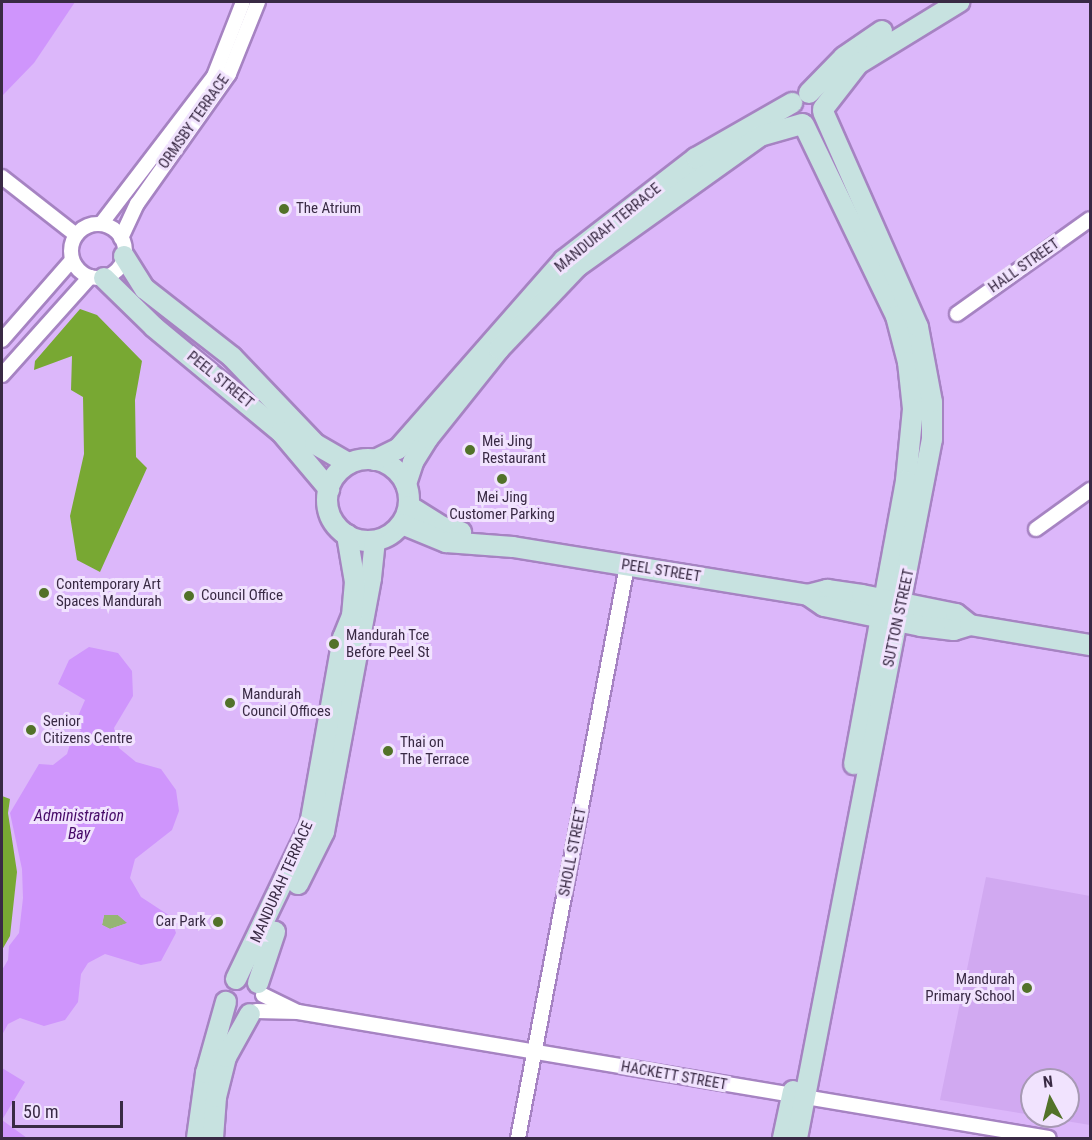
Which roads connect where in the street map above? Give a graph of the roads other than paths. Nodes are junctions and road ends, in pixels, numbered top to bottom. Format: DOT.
graph roads {
  1 [pos="243,2"];
  2 [pos="258,2"];
  3 [pos="932,2"];
  4 [pos="958,2"];
  5 [pos="801,98"];
  6 [pos="823,110"];
  7 [pos="803,124"];
  8 [pos="2,177"];
  9 [pos="1090,219"];
  10 [pos="100,224"];
  11 [pos="76,235"];
  12 [pos="123,247"];
  13 [pos="72,260"];
  14 [pos="97,278"];
  15 [pos="957,314"];
  16 [pos="2,340"];
  17 [pos="2,375"];
  18 [pos="375,460"];
  19 [pos="349,464"];
  20 [pos="906,481"];
  21 [pos="406,484"];
  22 [pos="926,484"];
  23 [pos="329,489"];
  24 [pos="1090,490"];
  25 [pos="405,515"];
  26 [pos="1036,529"];
  27 [pos="347,535"];
  28 [pos="375,540"];
  29 [pos="627,566"];
  30 [pos="891,610"];
  31 [pos="1090,645"];
  32 [pos="236,979"];
  33 [pos="257,1001"];
  34 [pos="226,1002"];
  35 [pos="536,1052"];
  36 [pos="799,1097"];
  37 [pos="197,1138"];
  38 [pos="213,1138"];
  39 [pos="518,1138"];
  40 [pos="783,1138"];
  41 [pos="797,1138"];
  42 [pos="1045,1138"];
  1 -- 10 [label="street, ORMSBY TERRACE"];
  2 -- 12 [label="street, ORMSBY TERRACE"];
  3 -- 5 [label="main road, MANDURAH TERRACE"];
  4 -- 6 [label="main road"];
  5 -- 6 [label="main road"];
  5 -- 7 [label="main road"];
  5 -- 18 [label="main road, MANDURAH TERRACE"];
  6 -- 7 [label="main road"];
  6 -- 22 [label="main road, SUTTON STREET"];
  7 -- 20 [label="main road, SUTTON STREET"];
  7 -- 21 [label="main road, MANDURAH TERRACE"];
  8 -- 11 [label="street"];
  9 -- 15 [label="street, HALL STREET"];
  10 -- 11 [label="street"];
  10 -- 12 [label="street"];
  11 -- 13 [label="street"];
  12 -- 14 [label="street"];
  12 -- 19 [label="main road, PEEL STREET"];
  13 -- 14 [label="street"];
  13 -- 16 [label="street"];
  14 -- 17 [label="street"];
  14 -- 23 [label="main road, PEEL STREET"];
  18 -- 19 [label="main road"];
  18 -- 21 [label="main road"];
  19 -- 23 [label="main road"];
  20 -- 22 [label="main road"];
  20 -- 30 [label="main road, SUTTON STREET"];
  21 -- 25 [label="main road"];
  22 -- 30 [label="main road, SUTTON STREET"];
  23 -- 27 [label="main road"];
  24 -- 26 [label="street"];
  25 -- 28 [label="main road"];
  25 -- 29 [label="main road, PEEL STREET"];
  27 -- 28 [label="main road"];
  27 -- 32 [label="main road, MANDURAH TERRACE"];
  28 -- 33 [label="main road, MANDURAH TERRACE"];
  29 -- 30 [label="main road, PEEL STREET"];
  29 -- 35 [label="street, SHOLL STREET"];
  30 -- 31 [label="main road, PEEL STREET"];
  30 -- 36 [label="main road, SUTTON STREET"];
  32 -- 33 [label="main road"];
  32 -- 34 [label="main road"];
  33 -- 34 [label="main road"];
  33 -- 35 [label="street, HACKETT STREET"];
  33 -- 38 [label="main road, MANDURAH TERRACE"];
  34 -- 37 [label="main road"];
  35 -- 36 [label="street, HACKETT STREET"];
  35 -- 39 [label="street, SHOLL STREET"];
  36 -- 40 [label="main road, SUTTON STREET"];
  36 -- 41 [label="main road, SUTTON STREET"];
  36 -- 42 [label="street, HACKETT STREET"];
}
